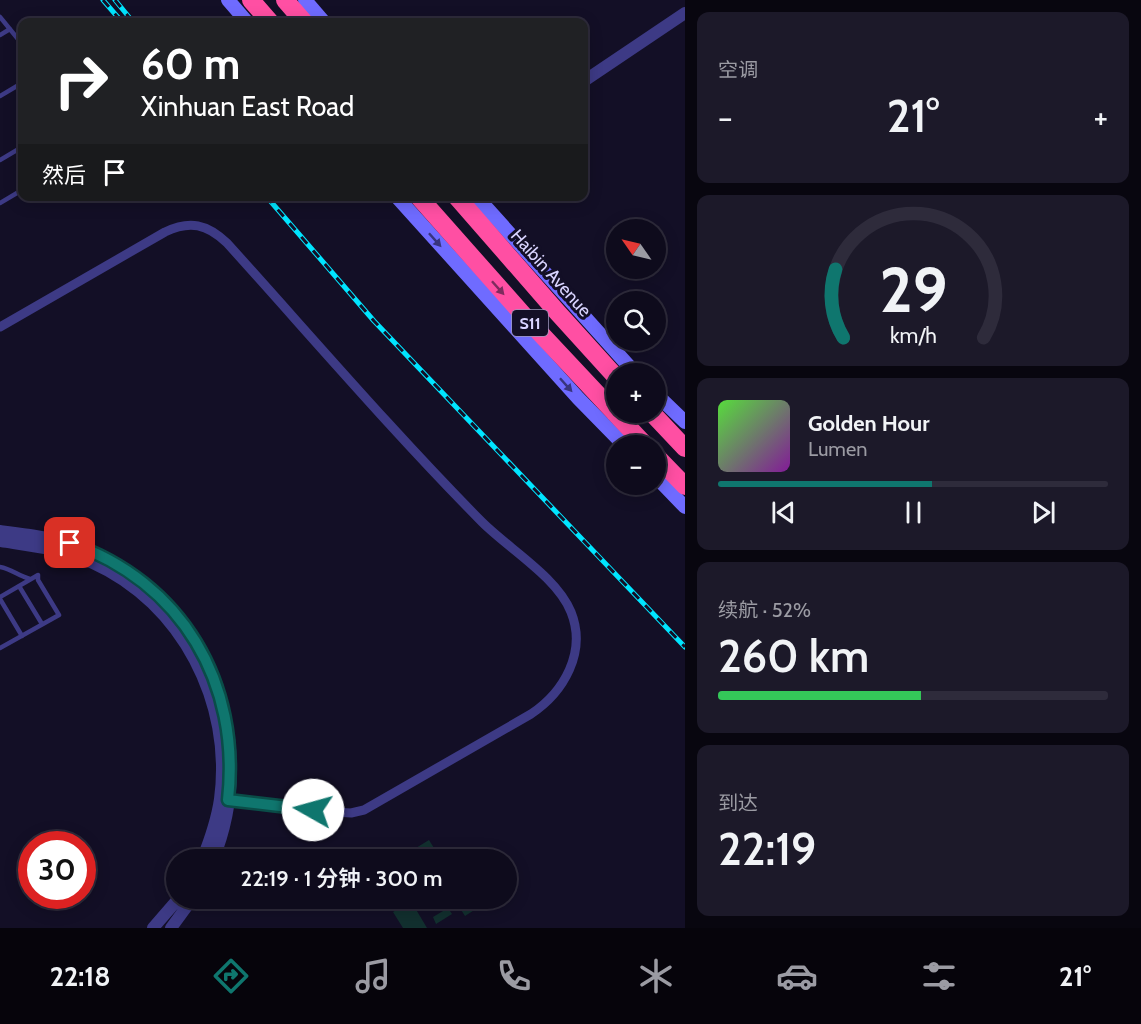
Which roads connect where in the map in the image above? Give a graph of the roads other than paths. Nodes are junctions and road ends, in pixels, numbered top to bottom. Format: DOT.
graph roads {
  1 [pos="228,0"];
  2 [pos="251,0"];
  3 [pos="285,0"];
  4 [pos="305,0"];
  5 [pos="685,13"];
  6 [pos="0,17"];
  7 [pos="243,18"];
  8 [pos="267,18"];
  9 [pos="301,18"];
  10 [pos="321,18"];
  11 [pos="10,29"];
  12 [pos="0,35"];
  13 [pos="18,39"];
  14 [pos="588,78"];
  15 [pos="18,85"];
  16 [pos="0,96"];
  17 [pos="18,149"];
  18 [pos="0,160"];
  19 [pos="18,192"];
  20 [pos="401,201"];
  21 [pos="422,201"];
  22 [pos="460,201"];
  23 [pos="480,201"];
  24 [pos="0,203"];
  25 [pos="0,327"];
  26 [pos="626,363"];
  27 [pos="606,365"];
  28 [pos="666,404"];
  29 [pos="685,422"];
  30 [pos="661,423"];
  31 [pos="614,435"];
  32 [pos="636,435"];
  33 [pos="685,448"];
  34 [pos="666,466"];
  35 [pos="685,486"];
  36 [pos="666,487"];
  37 [pos="685,507"];
  38 [pos="0,531"];
  39 [pos="0,541"];
  40 [pos="0,567"];
  41 [pos="30,579"];
  42 [pos="19,586"];
  43 [pos="0,598"];
  44 [pos="42,624"];
  45 [pos="21,636"];
  46 [pos="0,648"];
  47 [pos="224,800"];
  48 [pos="206,849"];
  49 [pos="217,849"];
  50 [pos="170,909"];
  51 [pos="185,909"];
  52 [pos="158,925"];
  53 [pos="172,928"];
  1 -- 7 [label="main road"];
  2 -- 8 [label="highway"];
  3 -- 9 [label="highway"];
  4 -- 10 [label="main road"];
  5 -- 14 [label="street"];
  6 -- 11 [label="lane"];
  11 -- 12 [label="lane"];
  11 -- 13 [label="lane"];
  15 -- 16 [label="lane"];
  17 -- 18 [label="lane"];
  19 -- 24 [label="lane"];
  20 -- 31 [label="main road, one-way"];
  21 -- 32 [label="highway, S11, one-way"];
  22 -- 27 [label="highway, Haibin Avenue / S11"];
  23 -- 26 [label="main road"];
  25 -- 47 [label="street"];
  28 -- 29 [label="main road"];
  30 -- 33 [label="highway"];
  34 -- 35 [label="highway"];
  36 -- 37 [label="main road"];
  38 -- 47 [label="street"];
  39 -- 47 [label="street"];
  40 -- 41 [label="lane"];
  41 -- 42 [label="lane"];
  41 -- 44 [label="lane"];
  42 -- 43 [label="lane"];
  42 -- 44 [label="lane"];
  43 -- 45 [label="lane"];
  44 -- 45 [label="lane"];
  45 -- 46 [label="lane"];
  47 -- 48 [label="street"];
  47 -- 49 [label="street"];
  50 -- 52 [label="street"];
  51 -- 53 [label="street"];
}
